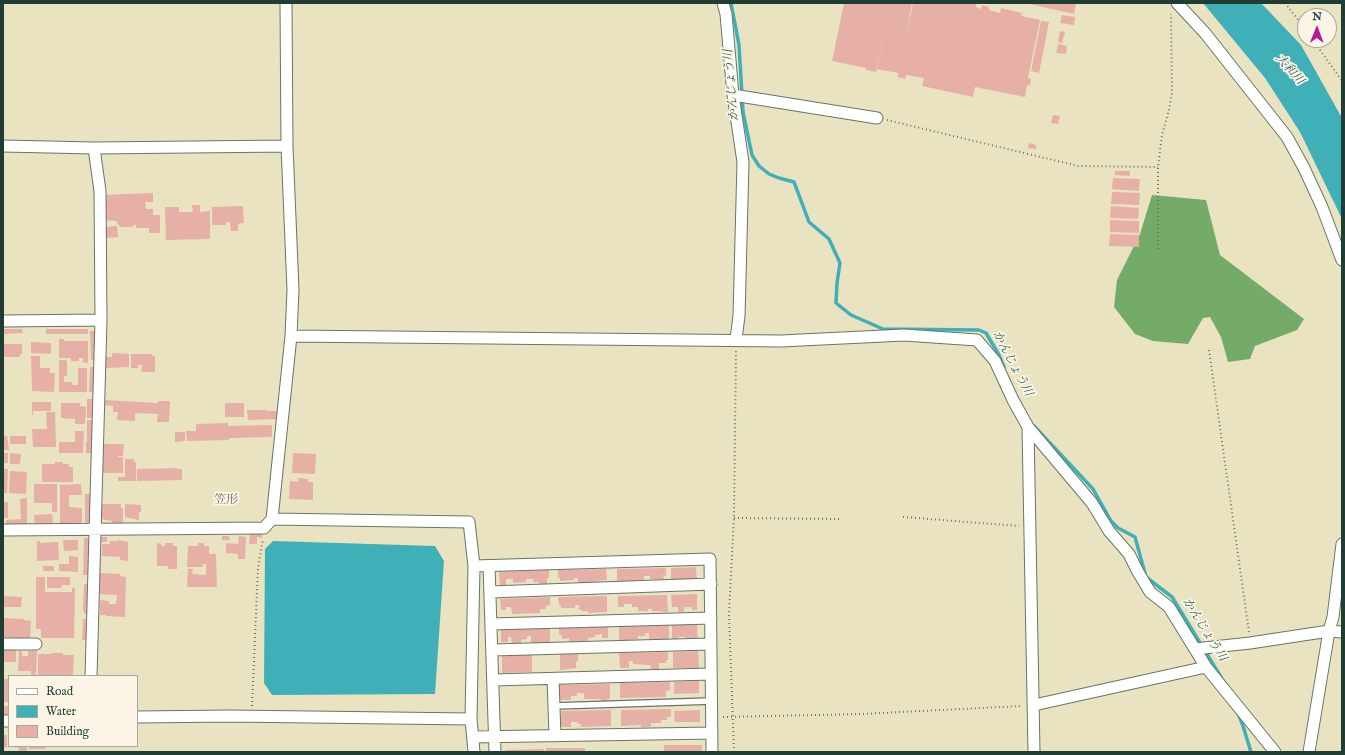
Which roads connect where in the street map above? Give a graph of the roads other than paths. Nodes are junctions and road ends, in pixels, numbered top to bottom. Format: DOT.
graph roads {
  1 [pos="286,3"];
  2 [pos="723,3"];
  3 [pos="1174,6"];
  4 [pos="733,95"];
  5 [pos="877,118"];
  6 [pos="3,146"];
  7 [pos="287,146"];
  8 [pos="94,148"];
  9 [pos="1342,260"];
  10 [pos="101,320"];
  11 [pos="3,321"];
  12 [pos="291,336"];
  13 [pos="736,339"];
  14 [pos="1028,427"];
  15 [pos="272,519"];
  16 [pos="96,529"];
  17 [pos="3,530"];
  18 [pos="1342,544"];
  19 [pos="474,566"];
  20 [pos="489,566"];
  21 [pos="710,584"];
  22 [pos="490,592"];
  23 [pos="711,618"];
  24 [pos="491,624"];
  25 [pos="1336,631"];
  26 [pos="3,644"];
  27 [pos="36,644"];
  28 [pos="711,644"];
  29 [pos="1195,649"];
  30 [pos="492,650"];
  31 [pos="1206,668"];
  32 [pos="712,674"];
  33 [pos="91,675"];
  34 [pos="553,678"];
  35 [pos="493,680"];
  36 [pos="712,701"];
  37 [pos="1034,705"];
  38 [pos="554,706"];
  39 [pos="138,717"];
  40 [pos="471,719"];
  41 [pos="712,733"];
  42 [pos="555,736"];
  43 [pos="473,737"];
  44 [pos="495,737"];
  45 [pos="474,752"];
  46 [pos="495,752"];
  47 [pos="712,752"];
  48 [pos="1034,752"];
  49 [pos="1275,752"];
  50 [pos="1309,752"];
  1 -- 7 [label="street"];
  2 -- 4 [label="street"];
  3 -- 9 [label="street"];
  4 -- 5 [label="street"];
  4 -- 13 [label="street"];
  6 -- 8 [label="street"];
  7 -- 8 [label="street"];
  7 -- 12 [label="street"];
  8 -- 10 [label="street"];
  10 -- 11 [label="street"];
  10 -- 16 [label="street"];
  12 -- 13 [label="street"];
  12 -- 15 [label="street"];
  13 -- 14 [label="street"];
  14 -- 29 [label="street"];
  14 -- 37 [label="street"];
  15 -- 16 [label="street"];
  15 -- 19 [label="street"];
  16 -- 17 [label="street"];
  16 -- 33 [label="street"];
  18 -- 25 [label="street"];
  19 -- 20 [label="street"];
  19 -- 40 [label="street"];
  20 -- 21 [label="street"];
  20 -- 22 [label="street"];
  21 -- 22 [label="street"];
  21 -- 23 [label="street"];
  22 -- 24 [label="street"];
  23 -- 24 [label="street"];
  23 -- 28 [label="street"];
  24 -- 30 [label="street"];
  25 -- 29 [label="street"];
  25 -- 50 [label="street"];
  26 -- 27 [label="street"];
  28 -- 30 [label="street"];
  28 -- 32 [label="street"];
  29 -- 31 [label="street"];
  30 -- 35 [label="street"];
  31 -- 37 [label="street"];
  31 -- 49 [label="street"];
  32 -- 34 [label="street"];
  32 -- 36 [label="street"];
  34 -- 35 [label="street"];
  34 -- 38 [label="street"];
  35 -- 44 [label="street"];
  36 -- 38 [label="lane"];
  36 -- 41 [label="street"];
  37 -- 48 [label="street"];
  38 -- 42 [label="street"];
  39 -- 40 [label="street"];
  40 -- 43 [label="street"];
  41 -- 42 [label="street"];
  41 -- 47 [label="street"];
  42 -- 44 [label="street"];
  43 -- 44 [label="street"];
  43 -- 45 [label="street"];
  44 -- 46 [label="street"];
}
